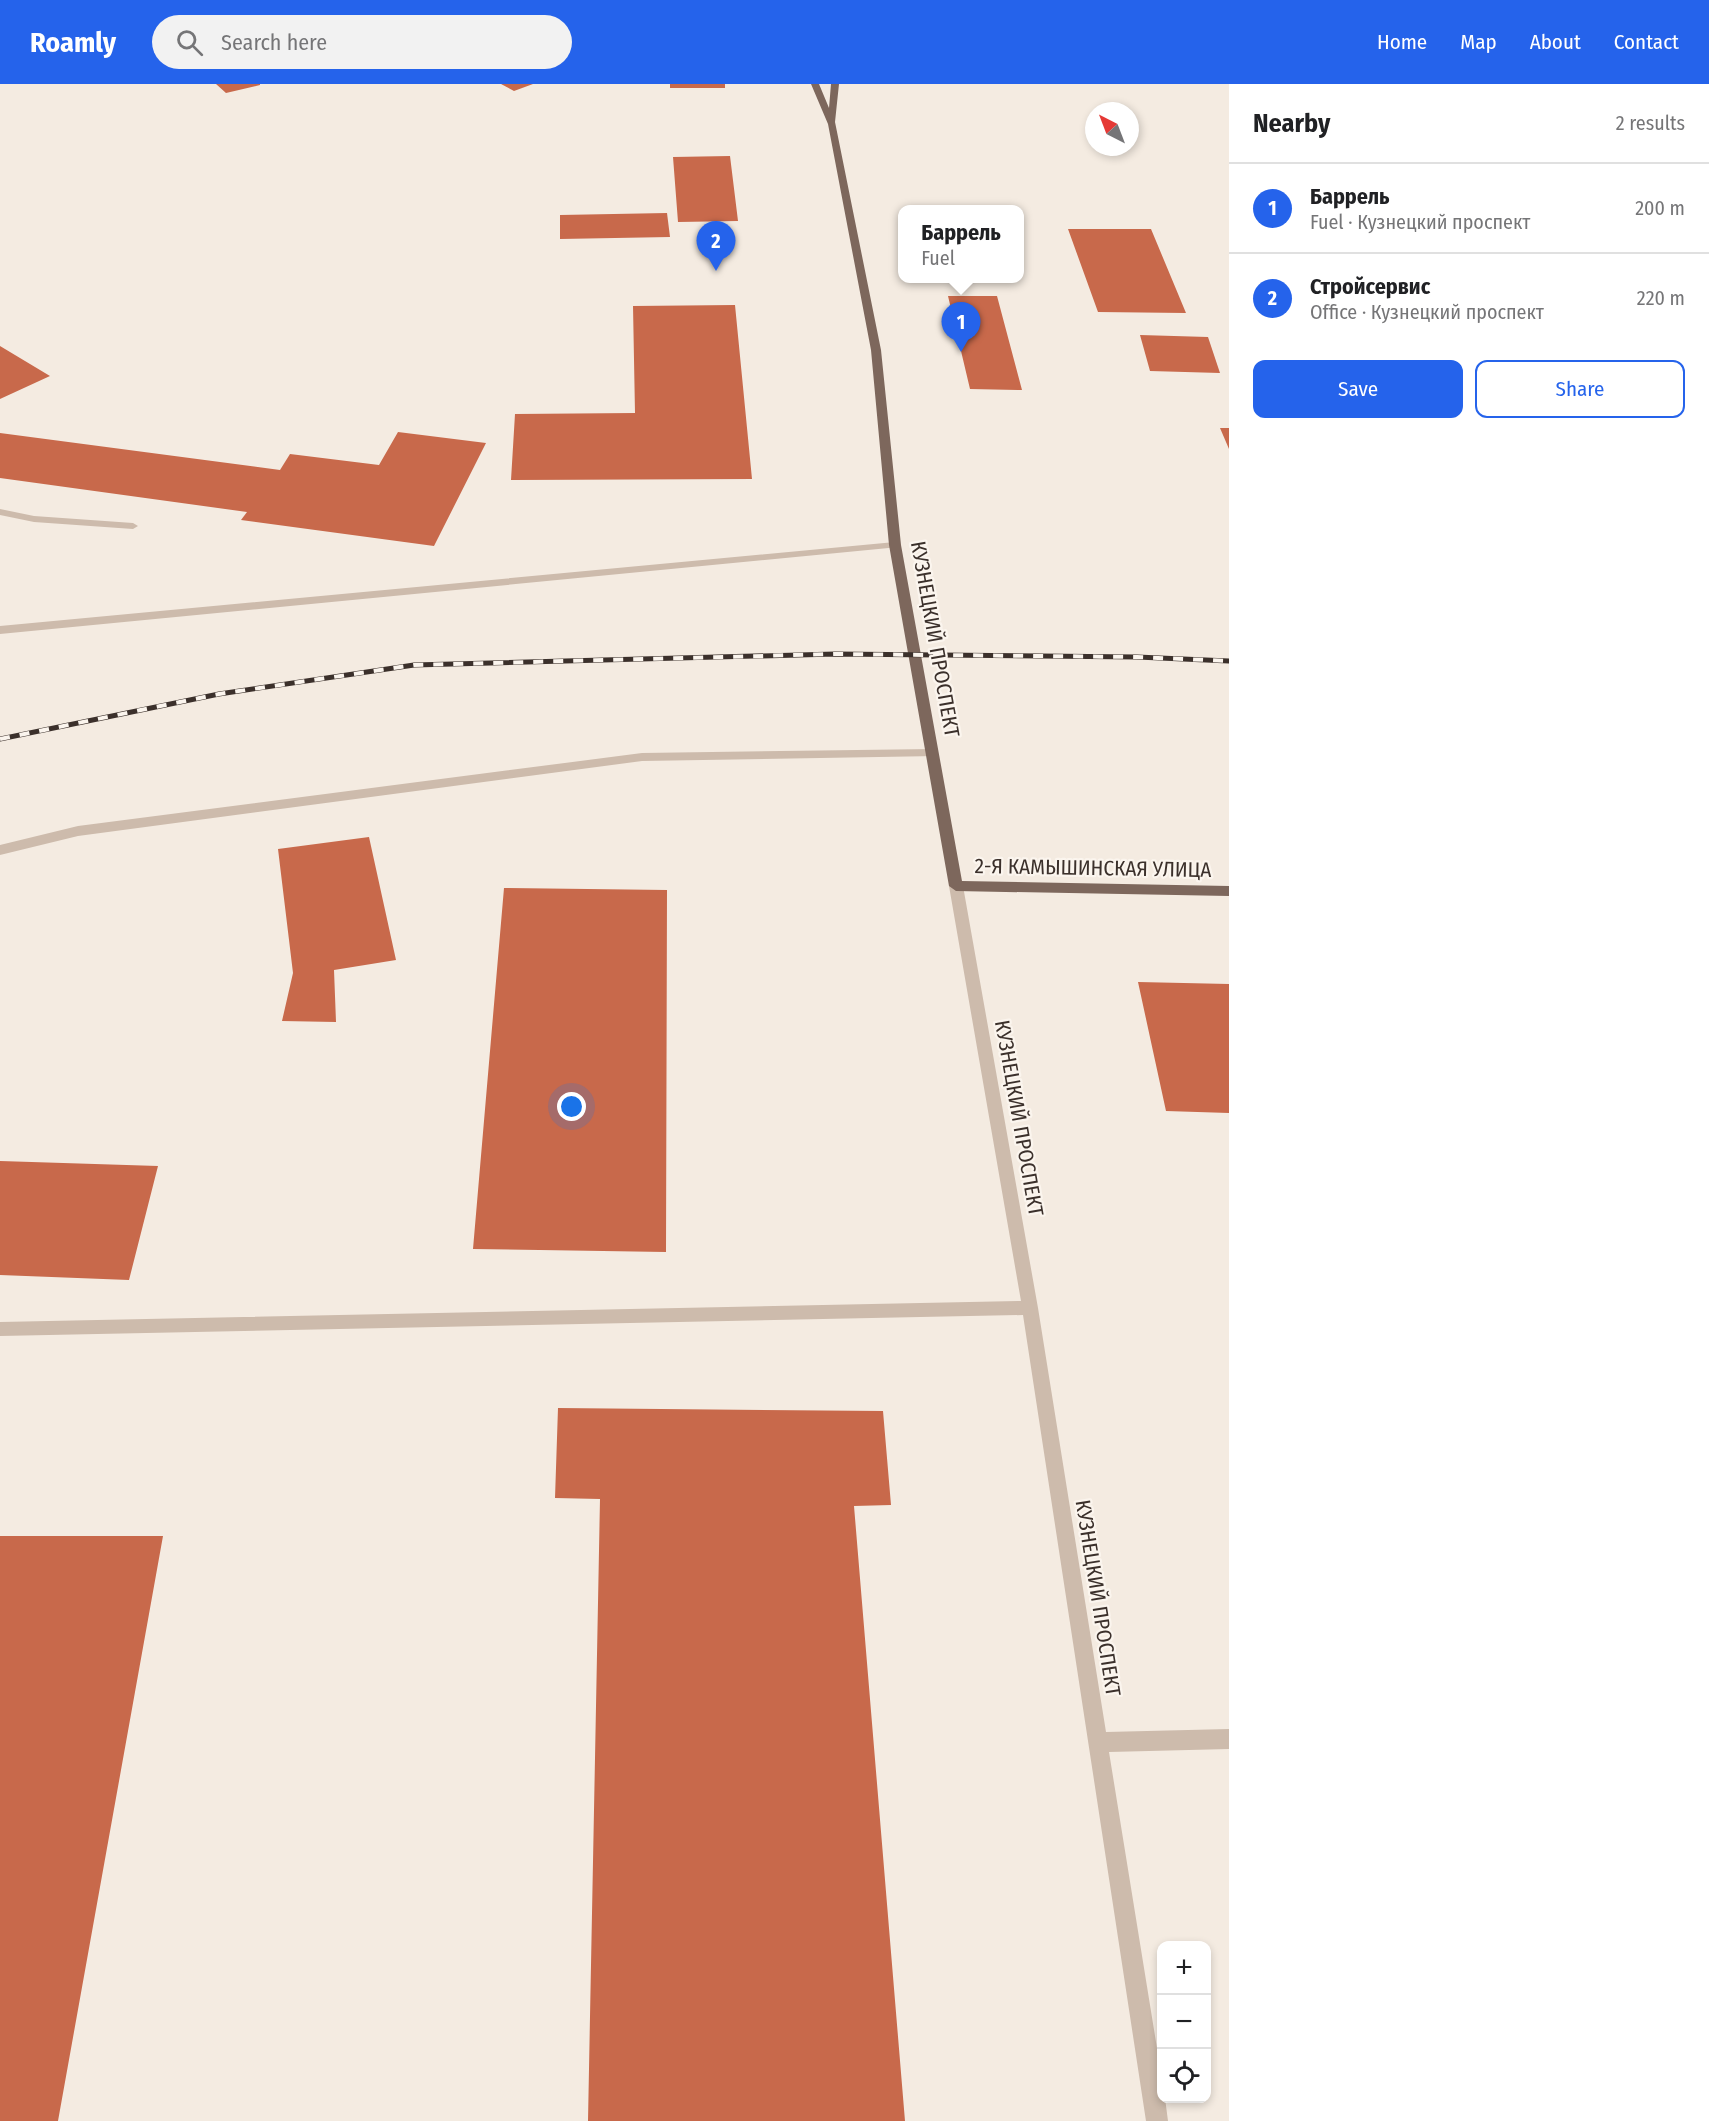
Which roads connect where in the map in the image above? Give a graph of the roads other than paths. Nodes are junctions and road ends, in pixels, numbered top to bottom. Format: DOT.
graph roads {
  1 [pos="815,84"];
  2 [pos="848,84"];
  3 [pos="835,86"];
  4 [pos="820,95"];
  5 [pos="832,124"];
  6 [pos="0,512"];
  7 [pos="133,526"];
  8 [pos="895,545"];
  9 [pos="0,630"];
  10 [pos="933,753"];
  11 [pos="0,850"];
  12 [pos="956,886"];
  13 [pos="1229,891"];
  14 [pos="1030,1308"];
  15 [pos="0,1329"];
  16 [pos="1229,1739"];
  17 [pos="1098,1742"];
  18 [pos="1157,2121"];
  1 -- 4 [label="main road, КУЗНЕЦКИЙ ПРОСПЕКТ"];
  2 -- 3 [label="main road"];
  3 -- 4 [label="main road"];
  3 -- 5 [label="main road, КУЗНЕЦКИЙ ПРОСПЕКТ"];
  4 -- 5 [label="main road, КУЗНЕЦКИЙ ПРОСПЕКТ"];
  5 -- 8 [label="main road, КУЗНЕЦКИЙ ПРОСПЕКТ"];
  6 -- 7 [label="street"];
  8 -- 9 [label="street"];
  8 -- 10 [label="main road, КУЗНЕЦКИЙ ПРОСПЕКТ"];
  10 -- 11 [label="street"];
  10 -- 12 [label="main road, КУЗНЕЦКИЙ ПРОСПЕКТ"];
  12 -- 13 [label="main road, 2-Я КАМЫШИНСКАЯ УЛИЦА"];
  12 -- 14 [label="street, КУЗНЕЦКИЙ ПРОСПЕКТ"];
  14 -- 15 [label="street"];
  14 -- 17 [label="street, КУЗНЕЦКИЙ ПРОСПЕКТ"];
  16 -- 17 [label="street"];
  17 -- 18 [label="street, КУЗНЕЦКИЙ ПРОСПЕКТ"];
}
